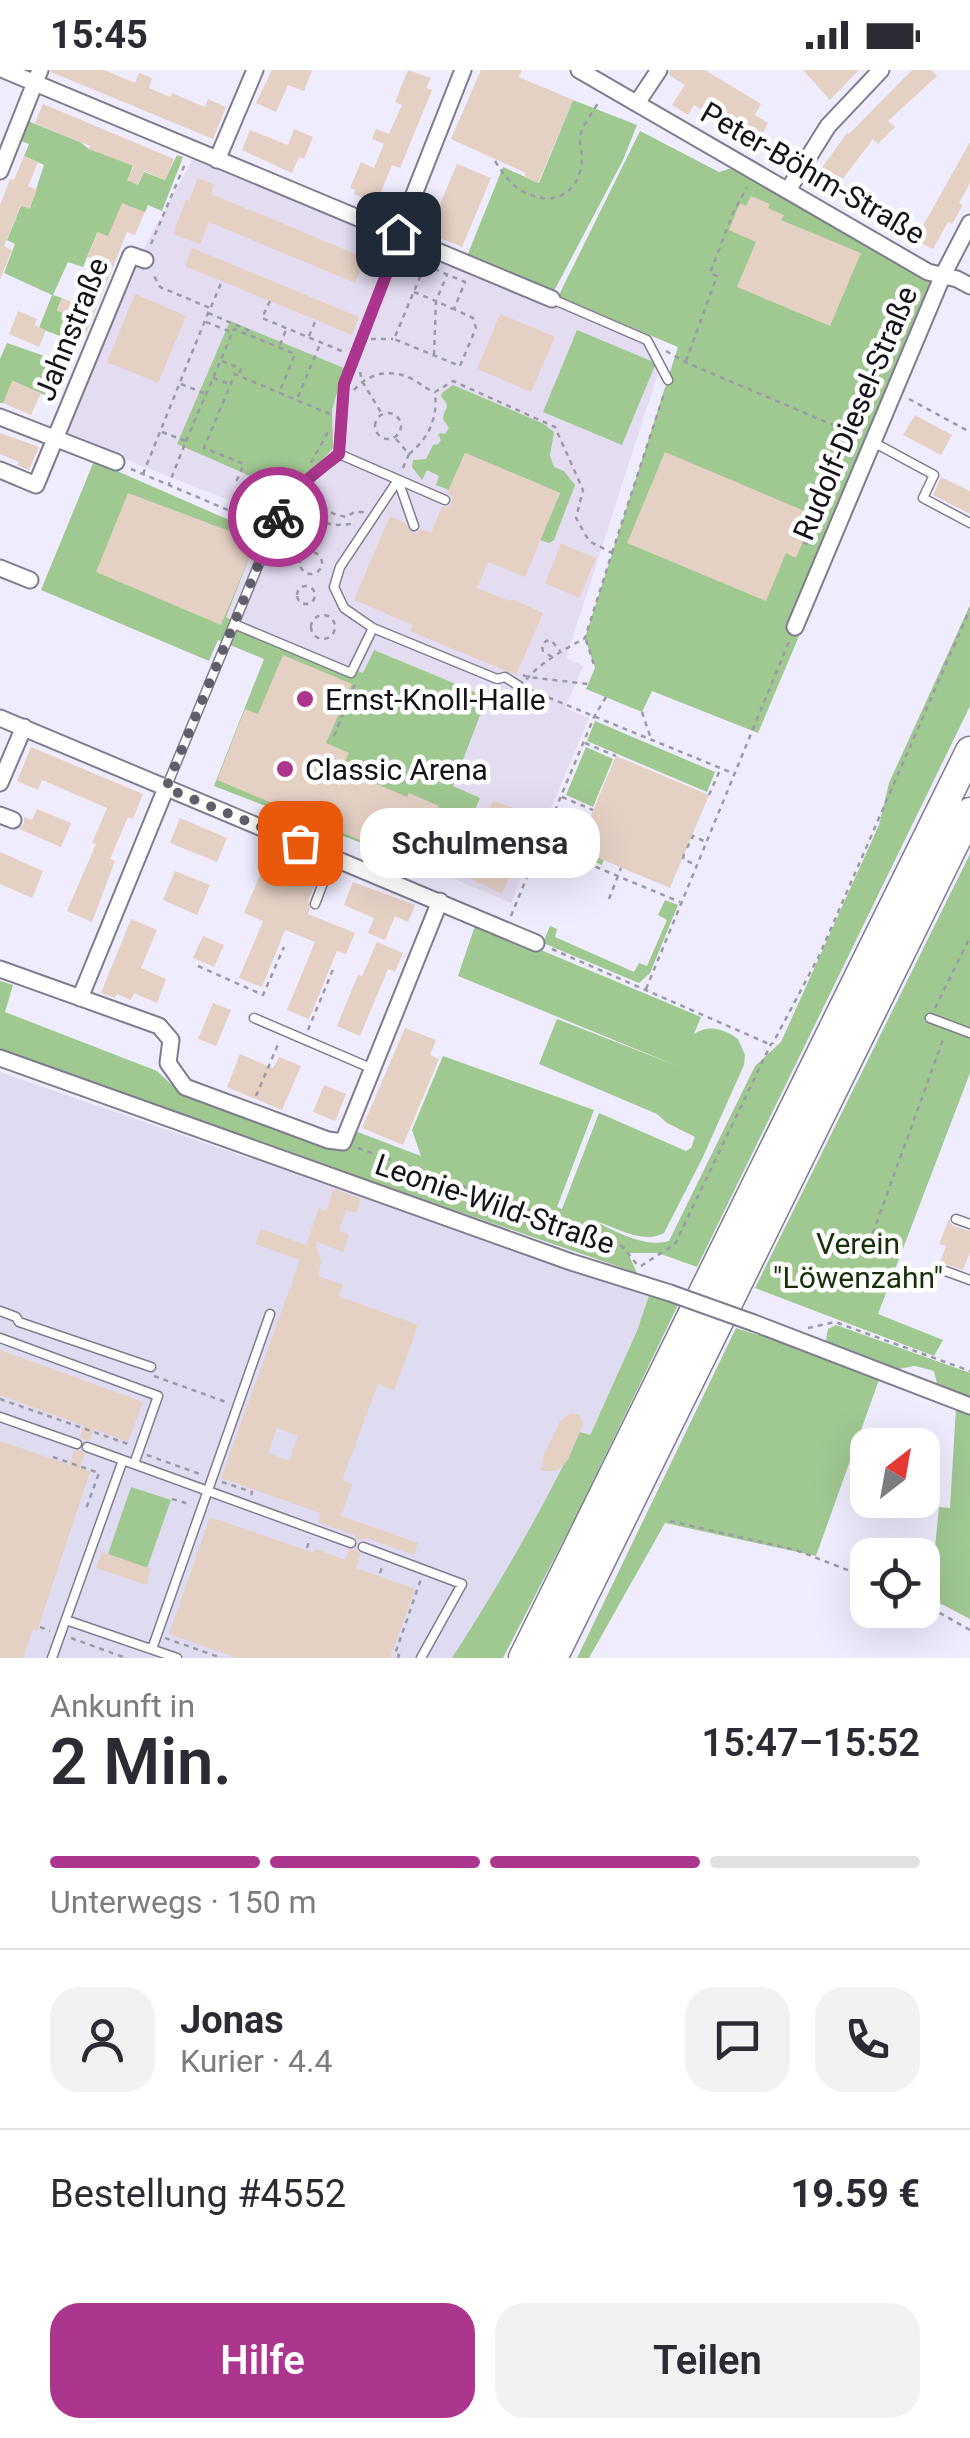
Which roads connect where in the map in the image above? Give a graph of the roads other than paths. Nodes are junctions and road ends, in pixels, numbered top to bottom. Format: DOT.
graph roads {
  1 [pos="4,70"];
  2 [pos="256,70"];
  3 [pos="464,70"];
  4 [pos="579,70"];
  5 [pos="659,70"];
  6 [pos="881,70"];
  7 [pos="37,77"];
  8 [pos="637,104"];
  9 [pos="218,160"];
  10 [pos="0,171"];
  11 [pos="788,190"];
  12 [pos="970,223"];
  13 [pos="396,242"];
  14 [pos="145,260"];
  15 [pos="943,275"];
  16 [pos="970,286"];
  17 [pos="552,299"];
  18 [pos="668,380"];
  19 [pos="0,417"];
  20 [pos="57,438"];
  21 [pos="873,442"];
  22 [pos="339,454"];
  23 [pos="122,464"];
  24 [pos="0,470"];
  25 [pos="398,480"];
  26 [pos="444,500"];
  27 [pos="970,523"];
  28 [pos="414,526"];
  29 [pos="0,568"];
  30 [pos="30,580"];
  31 [pos="234,624"];
  32 [pos="795,627"];
  33 [pos="373,628"];
  34 [pos="519,686"];
  35 [pos="0,718"];
  36 [pos="24,727"];
  37 [pos="970,751"];
  38 [pos="0,784"];
  39 [pos="166,788"];
  40 [pos="970,812"];
  41 [pos="333,857"];
  42 [pos="440,901"];
  43 [pos="314,904"];
  44 [pos="536,943"];
  45 [pos="0,969"];
  46 [pos="80,998"];
  47 [pos="254,1018"];
  48 [pos="930,1018"];
  49 [pos="970,1032"];
  50 [pos="0,1058"];
  51 [pos="373,1069"];
  52 [pos="956,1219"];
  53 [pos="970,1224"];
  54 [pos="940,1269"];
  55 [pos="970,1280"];
  56 [pos="0,1311"];
  57 [pos="270,1314"];
  58 [pos="0,1338"];
  59 [pos="152,1372"];
  60 [pos="970,1406"];
  61 [pos="0,1417"];
  62 [pos="77,1444"];
  63 [pos="87,1448"];
  64 [pos="123,1460"];
  65 [pos="134,1464"];
  66 [pos="208,1490"];
  67 [pos="351,1542"];
  68 [pos="363,1547"];
  69 [pos="66,1620"];
  70 [pos="153,1650"];
  71 [pos="52,1658"];
  72 [pos="178,1658"];
  73 [pos="422,1658"];
  74 [pos="523,1658"];
  75 [pos="553,1658"];
  1 -- 7 [label="street"];
  2 -- 9 [label="street"];
  3 -- 13 [label="street"];
  4 -- 8 [label="street, Peter-Böhm-Straße"];
  5 -- 8 [label="street"];
  6 -- 11 [label="street"];
  7 -- 9 [label="street"];
  7 -- 10 [label="street"];
  8 -- 11 [label="street, Peter-Böhm-Straße"];
  9 -- 13 [label="street"];
  11 -- 15 [label="street, Peter-Böhm-Straße"];
  12 -- 15 [label="street, Rudolf-Diesel-Straße"];
  13 -- 17 [label="street"];
  13 -- 22 [label="lane"];
  14 -- 20 [label="street, Jahnstraße"];
  15 -- 16 [label="street, Peter-Böhm-Straße"];
  15 -- 21 [label="street, Rudolf-Diesel-Straße"];
  17 -- 18 [label="lane"];
  19 -- 20 [label="street"];
  20 -- 23 [label="street"];
  20 -- 24 [label="street"];
  21 -- 27 [label="lane"];
  21 -- 32 [label="street, Rudolf-Diesel-Straße"];
  22 -- 25 [label="lane"];
  22 -- 31 [label="lane"];
  25 -- 26 [label="lane"];
  25 -- 28 [label="lane"];
  25 -- 33 [label="lane"];
  29 -- 30 [label="street"];
  31 -- 33 [label="lane"];
  31 -- 39 [label="lane"];
  33 -- 34 [label="lane"];
  35 -- 36 [label="street"];
  36 -- 38 [label="street"];
  36 -- 39 [label="street"];
  37 -- 74 [label="highway"];
  39 -- 41 [label="street"];
  39 -- 46 [label="street"];
  40 -- 75 [label="highway"];
  41 -- 42 [label="street"];
  41 -- 43 [label="lane"];
  42 -- 44 [label="street"];
  42 -- 51 [label="street"];
  45 -- 46 [label="street"];
  46 -- 51 [label="street"];
  47 -- 51 [label="lane"];
  48 -- 49 [label="lane"];
  50 -- 60 [label="street, Leonie-Wild-Straße, bridge"];
  52 -- 53 [label="lane"];
  54 -- 55 [label="lane"];
  56 -- 59 [label="lane"];
  57 -- 66 [label="lane"];
  58 -- 65 [label="lane"];
  61 -- 62 [label="lane"];
  63 -- 64 [label="lane"];
  64 -- 65 [label="lane"];
  64 -- 69 [label="lane"];
  65 -- 66 [label="lane"];
  66 -- 67 [label="lane"];
  66 -- 70 [label="lane"];
  68 -- 73 [label="lane"];
  69 -- 70 [label="lane"];
  69 -- 71 [label="lane"];
  70 -- 72 [label="lane"];
}
